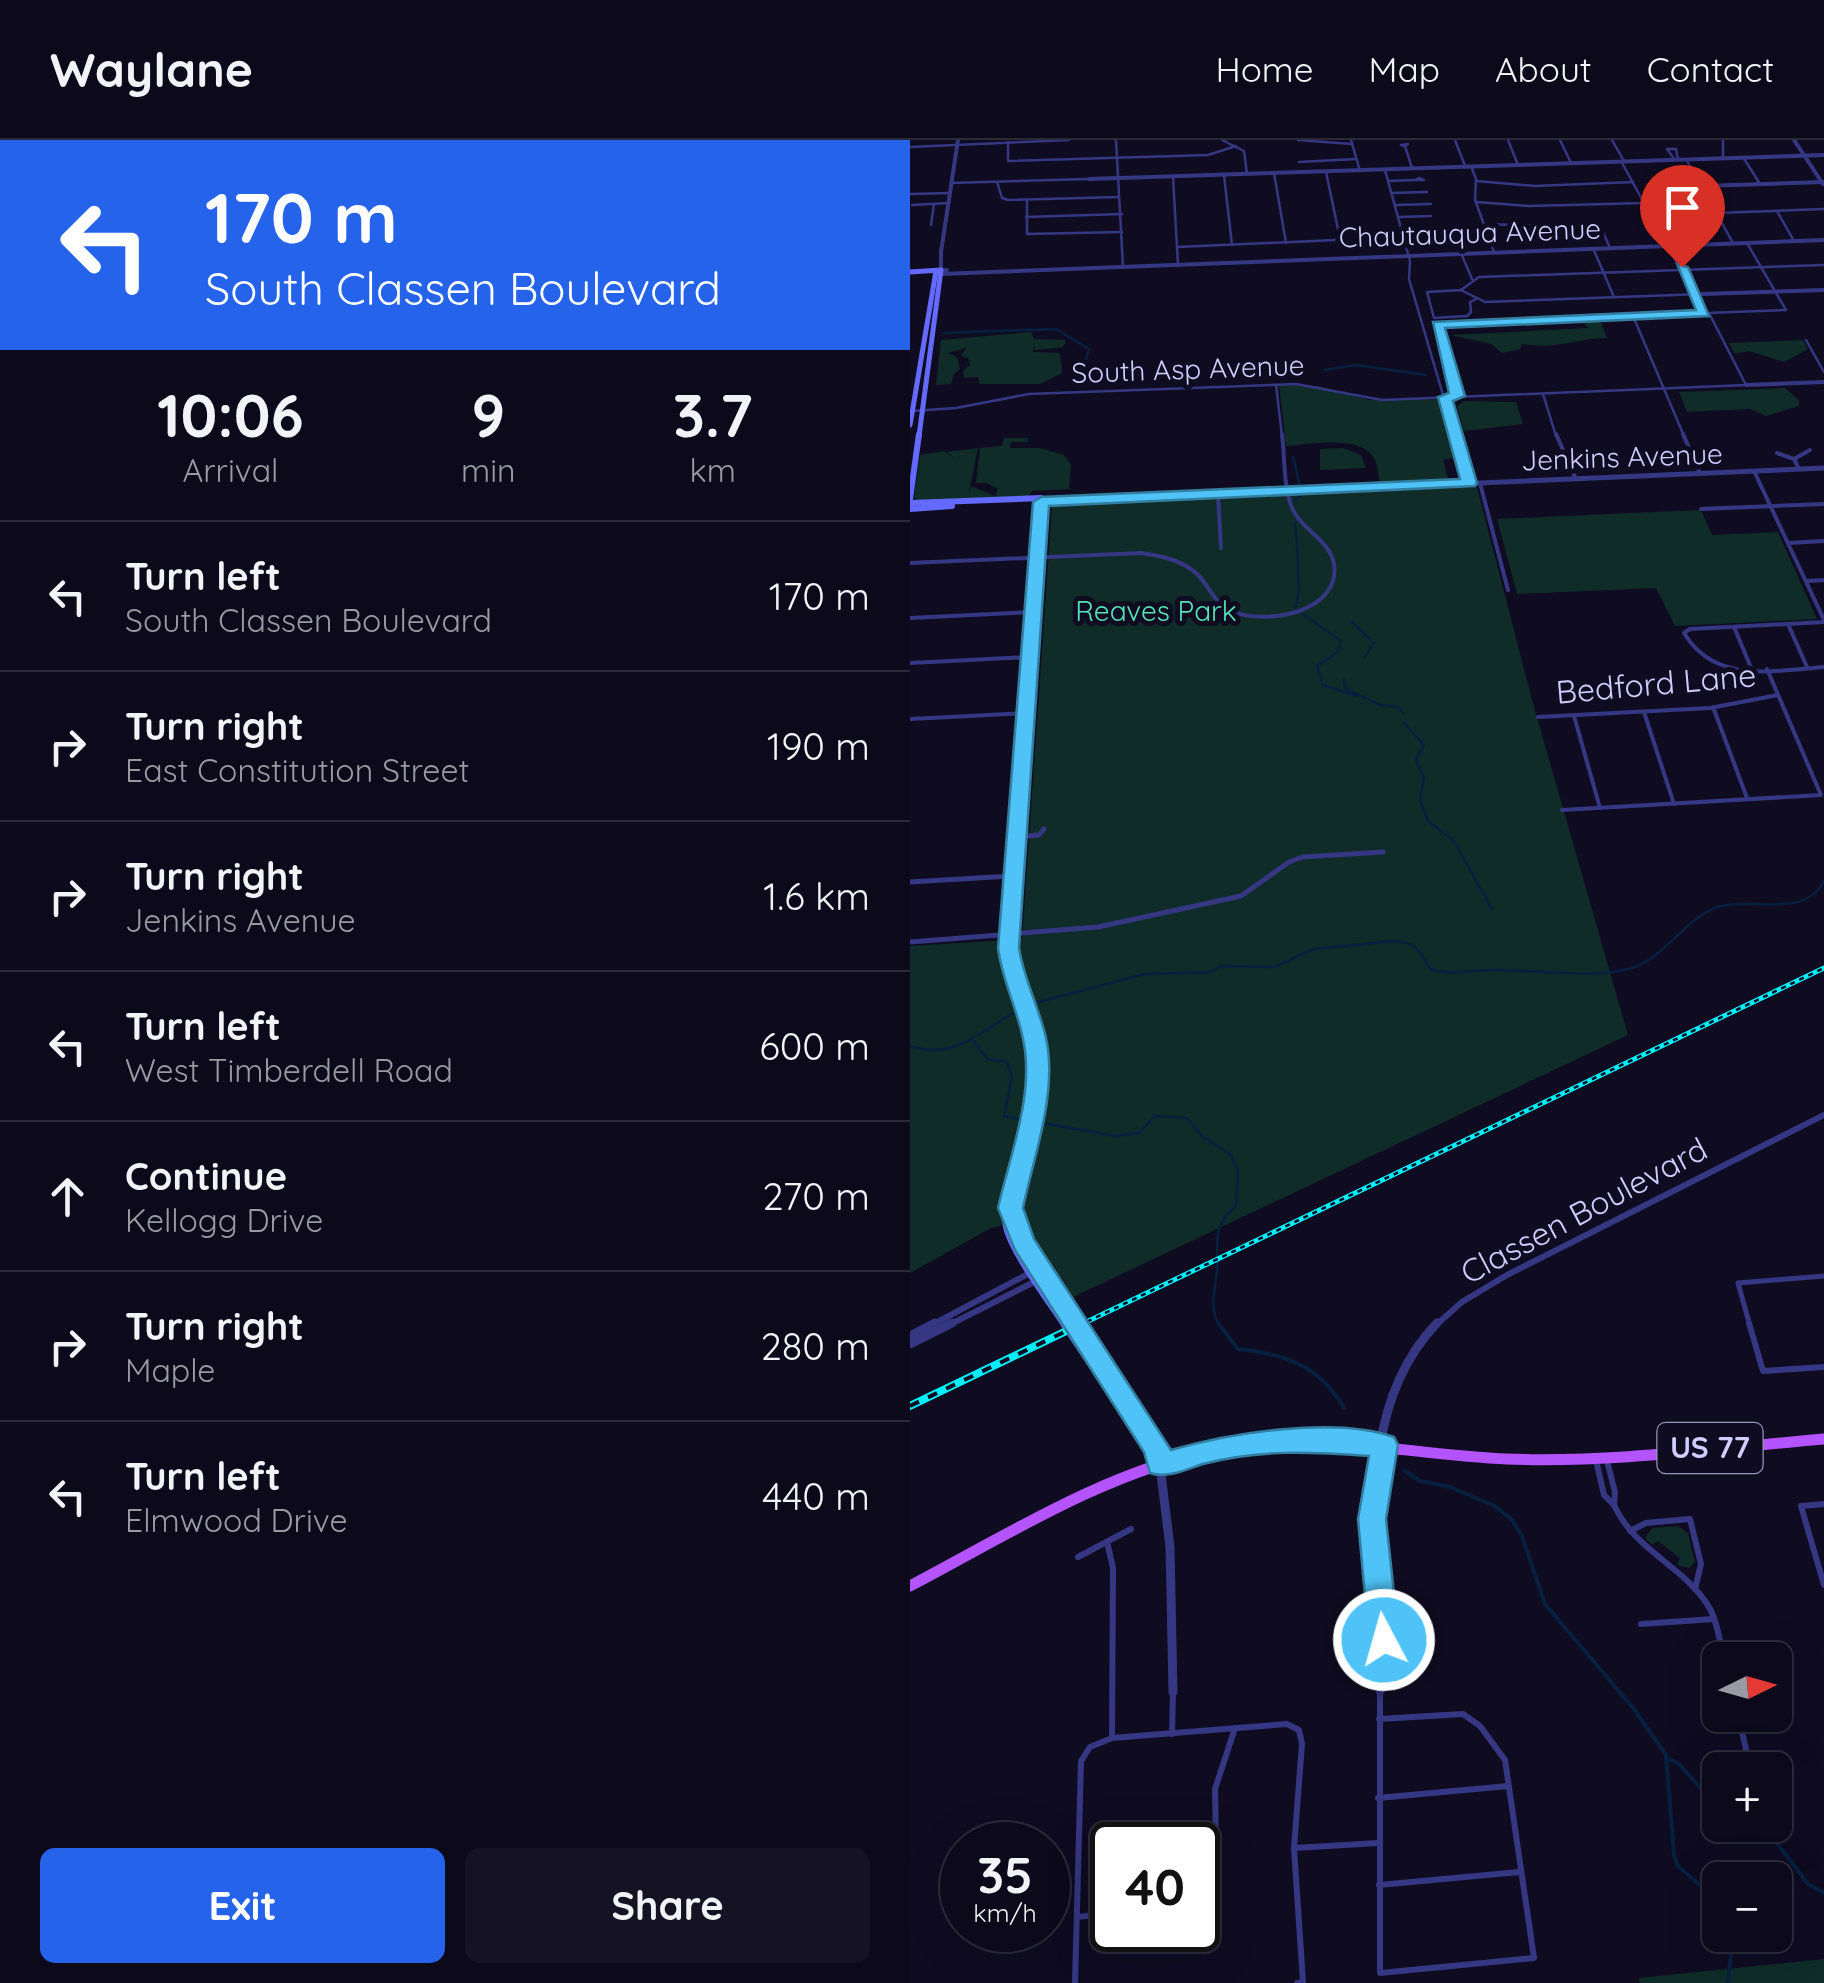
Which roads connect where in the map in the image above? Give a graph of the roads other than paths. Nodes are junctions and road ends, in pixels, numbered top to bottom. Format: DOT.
graph roads {
  1 [pos="1040,140"];
  2 [pos="1069,140"];
  3 [pos="1116,140"];
  4 [pos="1222,140"];
  5 [pos="1298,140"];
  6 [pos="1455,140"];
  7 [pos="1508,140"];
  8 [pos="1560,140"];
  9 [pos="1612,140"];
  10 [pos="1722,140"];
  11 [pos="1794,140"];
  12 [pos="958,142"];
  13 [pos="1008,142"];
  14 [pos="1352,142"];
  15 [pos="1236,146"];
  16 [pos="1405,146"];
  17 [pos="910,147"];
  18 [pos="1824,155"];
  19 [pos="1804,156"];
  20 [pos="1116,158"];
  21 [pos="1723,158"];
  22 [pos="1743,158"];
  23 [pos="1356,159"];
  24 [pos="1686,159"];
  25 [pos="1622,161"];
  26 [pos="1299,162"];
  27 [pos="1571,163"];
  28 [pos="1518,165"];
  29 [pos="1468,166"];
  30 [pos="1412,168"];
  31 [pos="1385,170"];
  32 [pos="1360,171"];
  33 [pos="1326,172"];
  34 [pos="1248,174"];
  35 [pos="1274,174"];
  36 [pos="1224,175"];
  37 [pos="1173,176"];
  38 [pos="1116,178"];
  39 [pos="1090,179"];
  40 [pos="1416,180"];
  41 [pos="1388,181"];
  42 [pos="1476,181"];
  43 [pos="951,182"];
  44 [pos="997,182"];
  45 [pos="1633,182"];
  46 [pos="1823,183"];
  47 [pos="1760,184"];
  48 [pos="1701,186"];
  49 [pos="1420,192"];
  50 [pos="950,193"];
  51 [pos="1391,193"];
  52 [pos="910,194"];
  53 [pos="1118,197"];
  54 [pos="1027,200"];
  55 [pos="1476,202"];
  56 [pos="1645,202"];
  57 [pos="948,203"];
  58 [pos="912,204"];
  59 [pos="934,204"];
  60 [pos="1423,204"];
  61 [pos="1395,205"];
  62 [pos="1824,210"];
  63 [pos="1776,211"];
  64 [pos="1716,213"];
  65 [pos="1122,214"];
  66 [pos="1431,216"];
  67 [pos="1026,217"];
  68 [pos="1398,218"];
  69 [pos="946,220"];
  70 [pos="1484,224"];
  71 [pos="1435,229"];
  72 [pos="1402,231"];
  73 [pos="1122,232"];
  74 [pos="1824,240"];
  75 [pos="1794,242"];
  76 [pos="1286,243"];
  77 [pos="1747,243"];
  78 [pos="1733,244"];
  79 [pos="1232,245"];
  80 [pos="1669,246"];
  81 [pos="1178,247"];
  82 [pos="1593,248"];
  83 [pos="1610,248"];
  84 [pos="1494,252"];
  85 [pos="1461,253"];
  86 [pos="1409,255"];
  87 [pos="1824,264"];
  88 [pos="1178,265"];
  89 [pos="1123,266"];
  90 [pos="1762,267"];
  91 [pos="1683,270"];
  92 [pos="938,272"];
  93 [pos="910,273"];
  94 [pos="1603,273"];
  95 [pos="1472,279"];
  96 [pos="1462,290"];
  97 [pos="1824,290"];
  98 [pos="1776,292"];
  99 [pos="1698,296"];
  100 [pos="1614,298"];
  101 [pos="1476,299"];
  102 [pos="1707,313"];
  103 [pos="1632,316"];
  104 [pos="1806,340"];
  105 [pos="1824,372"];
  106 [pos="1824,382"];
  107 [pos="1276,384"];
  108 [pos="1746,385"];
  109 [pos="1664,389"];
  110 [pos="1543,394"];
  111 [pos="1457,396"];
  112 [pos="1445,397"];
  113 [pos="923,410"];
  114 [pos="912,411"];
  115 [pos="910,426"];
  116 [pos="1810,450"];
  117 [pos="1777,453"];
  118 [pos="1794,459"];
  119 [pos="1824,468"];
  120 [pos="1798,469"];
  121 [pos="1754,471"];
  122 [pos="1700,473"];
  123 [pos="1576,478"];
  124 [pos="1480,482"];
  125 [pos="1469,483"];
  126 [pos="1288,491"];
  127 [pos="1218,494"];
  128 [pos="1041,500"];
  129 [pos="910,504"];
  130 [pos="1824,504"];
  131 [pos="1770,506"];
  132 [pos="1701,510"];
  133 [pos="1824,541"];
  134 [pos="1788,542"];
  135 [pos="1221,548"];
  136 [pos="1037,557"];
  137 [pos="910,563"];
  138 [pos="1824,580"];
  139 [pos="1806,581"];
  140 [pos="1508,590"];
  141 [pos="1033,612"];
  142 [pos="910,618"];
  143 [pos="1824,621"];
  144 [pos="1788,624"];
  145 [pos="1734,627"];
  146 [pos="1030,657"];
  147 [pos="910,663"];
  148 [pos="1824,666"];
  149 [pos="1807,667"];
  150 [pos="1767,669"];
  151 [pos="1752,670"];
  152 [pos="1778,695"];
  153 [pos="1713,707"];
  154 [pos="1644,712"];
  155 [pos="1026,713"];
  156 [pos="1574,716"];
  157 [pos="1538,717"];
  158 [pos="910,719"];
  159 [pos="1748,800"];
  160 [pos="1674,804"];
  161 [pos="1600,808"];
  162 [pos="1562,810"];
  163 [pos="1044,828"];
  164 [pos="1017,837"];
  165 [pos="1383,852"];
  166 [pos="1014,876"];
  167 [pos="910,882"];
  168 [pos="1010,936"];
  169 [pos="910,942"];
  170 [pos="1824,1115"];
  171 [pos="1039,1274"];
  172 [pos="1824,1276"];
  173 [pos="910,1340"];
  174 [pos="1824,1367"];
  175 [pos="1824,1439"];
  176 [pos="1384,1445"];
  177 [pos="1601,1457"];
  178 [pos="1160,1464"];
  179 [pos="1824,1504"];
  180 [pos="1132,1529"];
  181 [pos="1630,1531"];
  182 [pos="1107,1542"];
  183 [pos="1078,1556"];
  184 [pos="1824,1585"];
  185 [pos="910,1586"];
  186 [pos="1695,1589"];
  187 [pos="1714,1619"];
  188 [pos="1641,1624"];
  189 [pos="1720,1642"];
  190 [pos="1380,1691"];
  191 [pos="1172,1692"];
  192 [pos="1379,1718"];
  193 [pos="1234,1728"];
  194 [pos="1172,1734"];
  195 [pos="1112,1738"];
  196 [pos="1508,1786"];
  197 [pos="1378,1798"];
  198 [pos="1216,1822"];
  199 [pos="1378,1843"];
  200 [pos="1294,1848"];
  201 [pos="1519,1872"];
  202 [pos="1379,1885"];
  203 [pos="1090,1915"];
  204 [pos="1077,1916"];
  205 [pos="1075,1983"];
  206 [pos="1297,1983"];
  1 -- 2 [label="street"];
  1 -- 13 [label="street"];
  3 -- 20 [label="street"];
  4 -- 15 [label="street"];
  5 -- 14 [label="street"];
  6 -- 29 [label="street"];
  7 -- 28 [label="street"];
  8 -- 27 [label="street"];
  9 -- 25 [label="street"];
  10 -- 21 [label="street"];
  11 -- 19 [label="street"];
  12 -- 13 [label="street"];
  12 -- 17 [label="street"];
  12 -- 43 [label="street"];
  13 -- 20 [label="street"];
  14 -- 23 [label="street"];
  15 -- 20 [label="street"];
  15 -- 34 [label="street"];
  16 -- 30 [label="street"];
  18 -- 19 [label="street"];
  19 -- 22 [label="street"];
  19 -- 46 [label="street"];
  20 -- 38 [label="street"];
  21 -- 22 [label="street"];
  21 -- 24 [label="street"];
  22 -- 47 [label="street"];
  23 -- 26 [label="street"];
  23 -- 32 [label="street"];
  24 -- 25 [label="street"];
  24 -- 48 [label="street"];
  25 -- 27 [label="street"];
  25 -- 45 [label="street"];
  27 -- 28 [label="street"];
  28 -- 29 [label="street"];
  29 -- 30 [label="street"];
  29 -- 42 [label="street"];
  30 -- 31 [label="street"];
  31 -- 32 [label="street"];
  31 -- 41 [label="street"];
  32 -- 33 [label="street"];
  33 -- 35 [label="street"];
  33 -- 76 [label="street"];
  34 -- 35 [label="street"];
  34 -- 36 [label="street"];
  35 -- 76 [label="street"];
  36 -- 37 [label="street"];
  36 -- 79 [label="street"];
  37 -- 38 [label="street"];
  37 -- 81 [label="street"];
  38 -- 39 [label="street"];
  38 -- 53 [label="street"];
  39 -- 44 [label="street"];
  40 -- 41 [label="street"];
  41 -- 51 [label="street"];
  42 -- 45 [label="street"];
  42 -- 55 [label="street"];
  43 -- 44 [label="street"];
  43 -- 50 [label="street"];
  44 -- 54 [label="street"];
  45 -- 56 [label="street"];
  46 -- 47 [label="street"];
  47 -- 48 [label="street"];
  48 -- 64 [label="street"];
  49 -- 51 [label="street"];
  50 -- 52 [label="street"];
  50 -- 57 [label="street"];
  51 -- 61 [label="street"];
  53 -- 54 [label="street"];
  53 -- 65 [label="street"];
  54 -- 67 [label="street"];
  55 -- 56 [label="street"];
  55 -- 70 [label="street"];
  56 -- 80 [label="street"];
  57 -- 59 [label="street"];
  57 -- 69 [label="street"];
  58 -- 59 [label="street"];
  59 -- 69 [label="street"];
  60 -- 61 [label="street"];
  61 -- 68 [label="street"];
  62 -- 63 [label="street"];
  63 -- 64 [label="street"];
  63 -- 75 [label="street"];
  64 -- 78 [label="street"];
  65 -- 67 [label="street"];
  65 -- 73 [label="street"];
  66 -- 68 [label="street"];
  67 -- 73 [label="street"];
  68 -- 72 [label="street"];
  69 -- 92 [label="street"];
  70 -- 83 [label="street"];
  70 -- 84 [label="street"];
  71 -- 72 [label="street"];
  72 -- 86 [label="street"];
  73 -- 89 [label="street"];
  74 -- 75 [label="street, Chautauqua Avenue"];
  75 -- 77 [label="street, Chautauqua Avenue"];
  76 -- 79 [label="street"];
  77 -- 78 [label="street, Chautauqua Avenue"];
  77 -- 90 [label="street"];
  78 -- 80 [label="street, Chautauqua Avenue"];
  79 -- 81 [label="street"];
  80 -- 83 [label="street, Chautauqua Avenue"];
  80 -- 91 [label="street"];
  81 -- 88 [label="street"];
  82 -- 83 [label="street, Chautauqua Avenue"];
  82 -- 84 [label="street, Chautauqua Avenue"];
  82 -- 94 [label="street"];
  84 -- 85 [label="street, Chautauqua Avenue"];
  85 -- 86 [label="street, Chautauqua Avenue"];
  85 -- 95 [label="street"];
  86 -- 88 [label="street, Chautauqua Avenue"];
  86 -- 112 [label="street"];
  87 -- 90 [label="street"];
  88 -- 89 [label="street, Chautauqua Avenue"];
  89 -- 92 [label="street, Chautauqua Avenue"];
  90 -- 91 [label="street"];
  90 -- 98 [label="street"];
  91 -- 94 [label="street"];
  91 -- 99 [label="street"];
  92 -- 93 [label="main road, Chautauqua Avenue"];
  92 -- 113 [label="main road"];
  92 -- 114 [label="main road"];
  94 -- 95 [label="street"];
  94 -- 100 [label="street"];
  95 -- 96 [label="street"];
  96 -- 101 [label="street"];
  96 -- 101 [label="street"];
  97 -- 98 [label="street"];
  98 -- 99 [label="street"];
  98 -- 102 [label="street"];
  99 -- 100 [label="street"];
  99 -- 102 [label="street"];
  100 -- 101 [label="street"];
  102 -- 103 [label="street"];
  102 -- 108 [label="street"];
  103 -- 109 [label="street"];
  103 -- 111 [label="street"];
  104 -- 105 [label="street"];
  106 -- 108 [label="street, South Asp Avenue"];
  107 -- 112 [label="street, South Asp Avenue"];
  107 -- 113 [label="street, South Asp Avenue"];
  107 -- 126 [label="street"];
  108 -- 109 [label="street, South Asp Avenue"];
  109 -- 110 [label="street, South Asp Avenue"];
  109 -- 122 [label="street"];
  110 -- 111 [label="street, South Asp Avenue"];
  110 -- 123 [label="street"];
  111 -- 112 [label="street, South Asp Avenue"];
  112 -- 125 [label="street"];
  113 -- 114 [label="street, South Asp Avenue"];
  113 -- 129 [label="main road"];
  114 -- 115 [label="main road"];
  116 -- 118 [label="street"];
  117 -- 118 [label="street"];
  118 -- 120 [label="street"];
  119 -- 120 [label="street, Jenkins Avenue"];
  120 -- 121 [label="street, Jenkins Avenue"];
  121 -- 122 [label="street, Jenkins Avenue"];
  121 -- 131 [label="street"];
  122 -- 123 [label="street, Jenkins Avenue"];
  123 -- 124 [label="street, Jenkins Avenue"];
  124 -- 125 [label="street, Jenkins Avenue"];
  124 -- 140 [label="street"];
  125 -- 126 [label="street, Jenkins Avenue"];
  126 -- 127 [label="street, Jenkins Avenue"];
  126 -- 136 [label="street"];
  127 -- 128 [label="street, Jenkins Avenue"];
  127 -- 135 [label="street"];
  128 -- 129 [label="main road, Jenkins Avenue"];
  128 -- 136 [label="main road"];
  130 -- 131 [label="street"];
  131 -- 132 [label="street"];
  131 -- 134 [label="street"];
  133 -- 134 [label="street"];
  134 -- 139 [label="street"];
  136 -- 137 [label="street"];
  136 -- 141 [label="main road"];
  138 -- 139 [label="street"];
  139 -- 143 [label="street"];
  141 -- 142 [label="street"];
  141 -- 146 [label="main road"];
  143 -- 144 [label="street"];
  144 -- 145 [label="street"];
  144 -- 149 [label="street"];
  145 -- 151 [label="street"];
  145 -- 151 [label="street"];
  146 -- 147 [label="street"];
  146 -- 155 [label="main road"];
  148 -- 149 [label="street"];
  149 -- 150 [label="street"];
  150 -- 151 [label="street"];
  150 -- 152 [label="street"];
  152 -- 153 [label="street, Bedford Lane"];
  152 -- 159 [label="street"];
  153 -- 154 [label="street, Bedford Lane"];
  153 -- 159 [label="street"];
  154 -- 156 [label="street, Bedford Lane"];
  154 -- 160 [label="street"];
  155 -- 158 [label="street"];
  155 -- 164 [label="main road"];
  156 -- 157 [label="street, Bedford Lane"];
  156 -- 161 [label="street"];
  159 -- 160 [label="street"];
  160 -- 161 [label="street"];
  161 -- 162 [label="street"];
  163 -- 164 [label="street"];
  164 -- 166 [label="main road"];
  165 -- 168 [label="street"];
  166 -- 167 [label="street"];
  166 -- 168 [label="main road"];
  168 -- 169 [label="street"];
  168 -- 171 [label="main road"];
  170 -- 176 [label="street, Classen Boulevard"];
  171 -- 173 [label="street"];
  171 -- 178 [label="main road"];
  172 -- 174 [label="street"];
  175 -- 177 [label="main road, US 77"];
  176 -- 177 [label="main road, US 77"];
  176 -- 178 [label="main road, US 77"];
  176 -- 190 [label="street, Classen Boulevard"];
  177 -- 181 [label="street"];
  178 -- 185 [label="main road, US 77"];
  178 -- 191 [label="street"];
  179 -- 184 [label="street"];
  180 -- 182 [label="street"];
  181 -- 186 [label="street"];
  181 -- 186 [label="street"];
  182 -- 183 [label="street"];
  182 -- 195 [label="street"];
  186 -- 187 [label="street"];
  187 -- 188 [label="street"];
  187 -- 189 [label="street"];
  190 -- 192 [label="street"];
  191 -- 194 [label="street"];
  192 -- 196 [label="street"];
  192 -- 197 [label="street"];
  193 -- 194 [label="street"];
  193 -- 198 [label="street"];
  193 -- 200 [label="street"];
  194 -- 195 [label="street"];
  195 -- 204 [label="street"];
  196 -- 197 [label="street"];
  196 -- 201 [label="street"];
  197 -- 199 [label="street"];
  199 -- 200 [label="street"];
  199 -- 202 [label="street"];
  200 -- 206 [label="street"];
  201 -- 202 [label="street"];
  201 -- 202 [label="street"];
  203 -- 204 [label="street"];
  204 -- 205 [label="street"];
}
